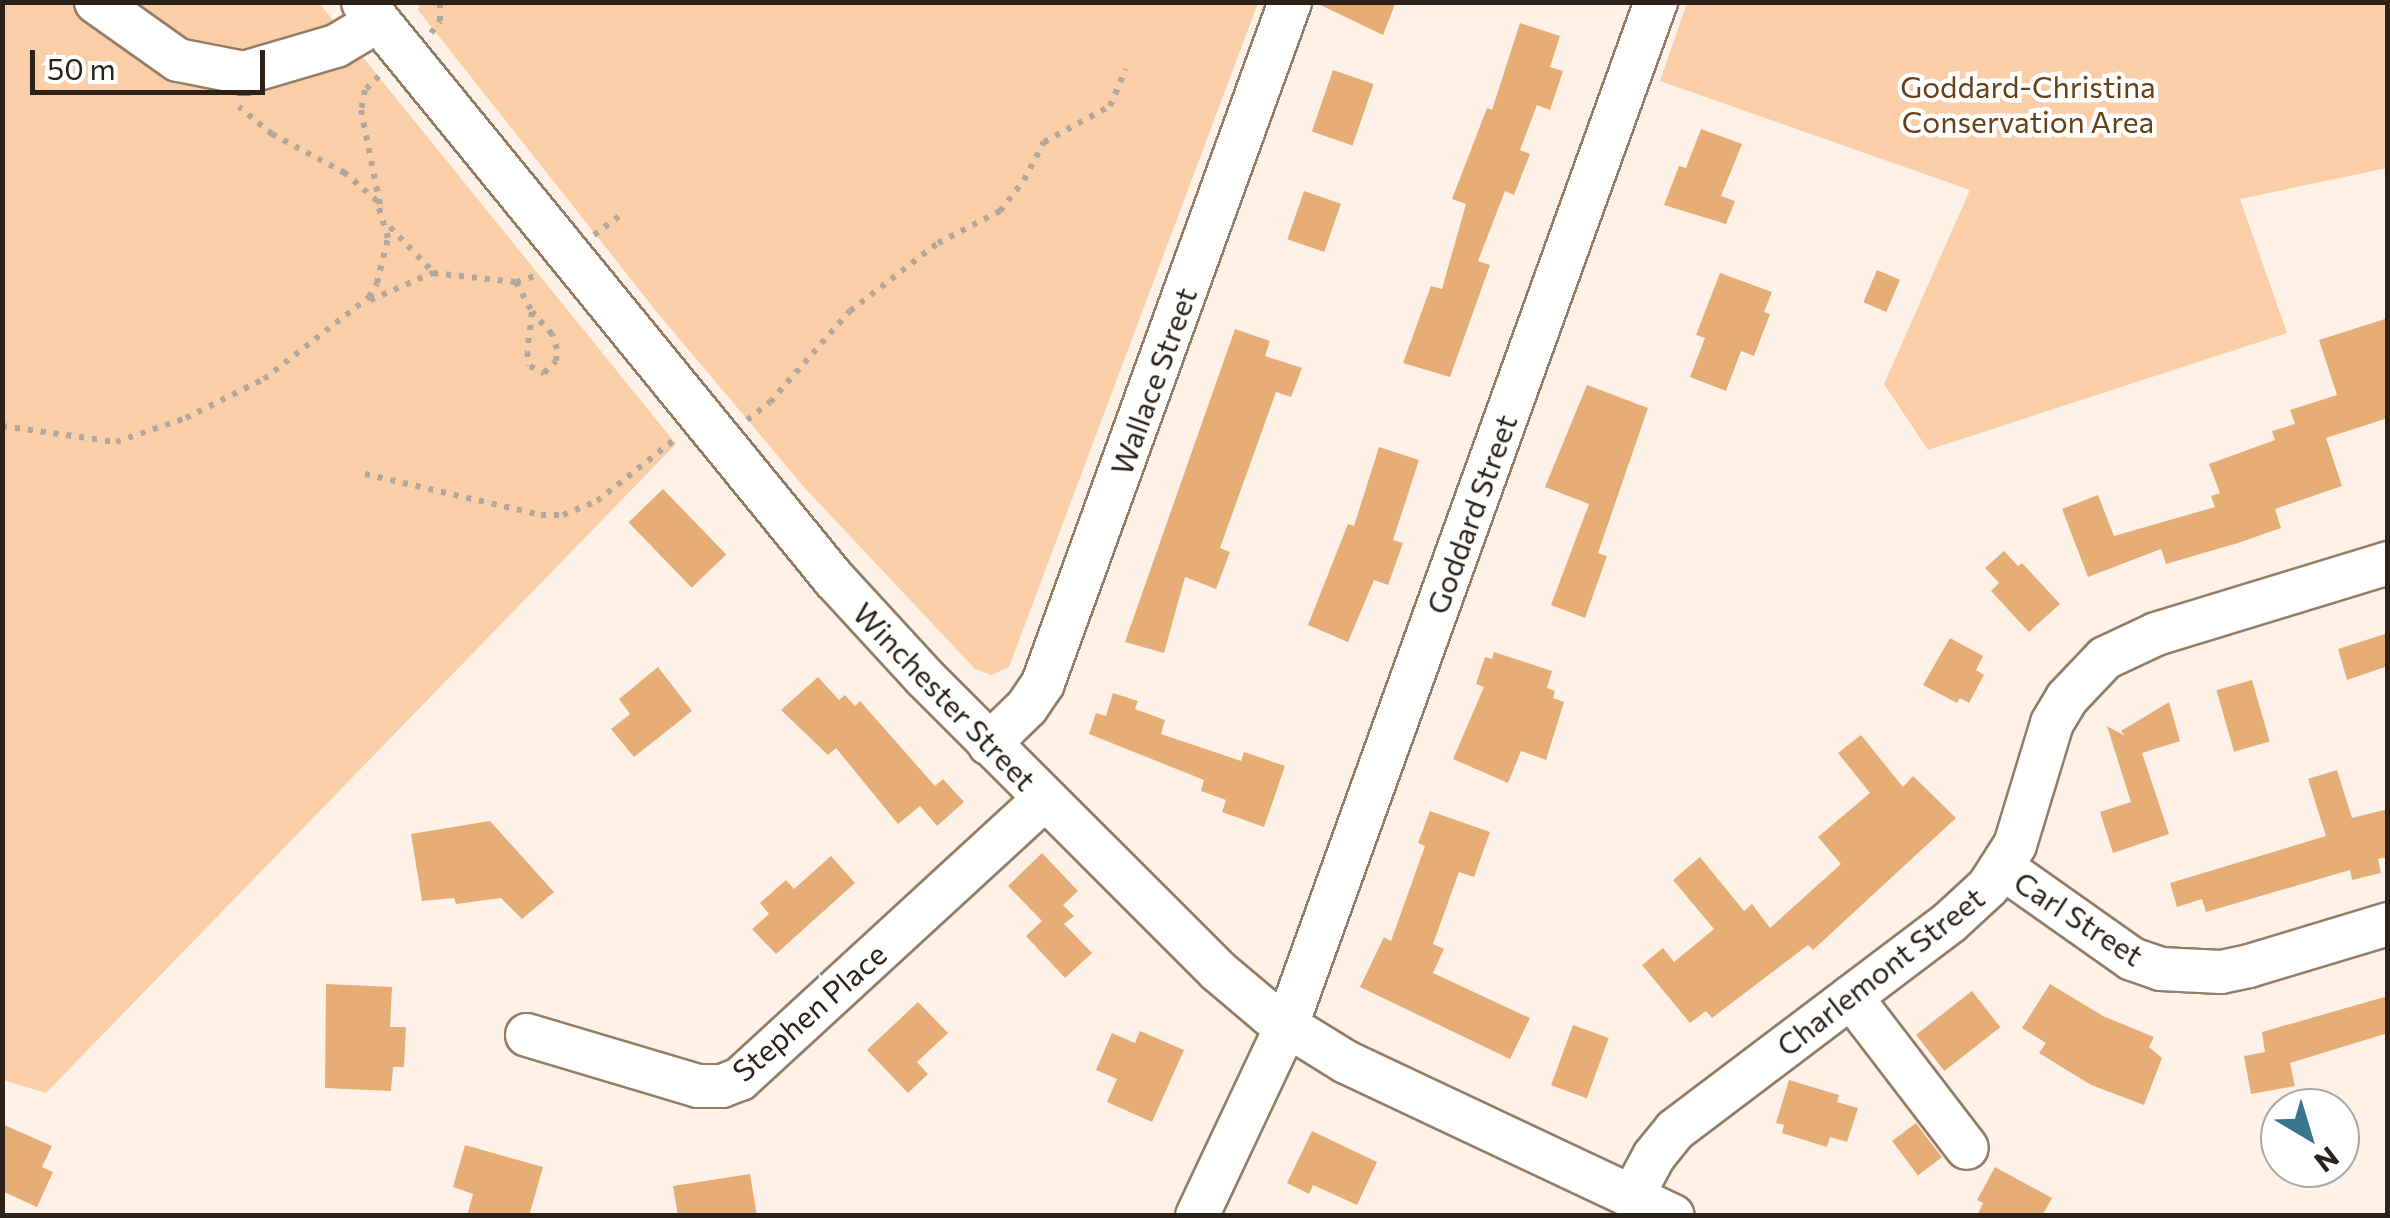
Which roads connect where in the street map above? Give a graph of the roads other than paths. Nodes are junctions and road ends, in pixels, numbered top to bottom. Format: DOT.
graph roads {
  1 [pos="96,2"];
  2 [pos="1290,2"];
  3 [pos="1656,2"];
  4 [pos="371,12"];
  5 [pos="2388,563"];
  6 [pos="990,744"];
  7 [pos="1044,799"];
  8 [pos="2003,868"];
  9 [pos="2388,924"];
  10 [pos="1851,997"];
  11 [pos="1286,1025"];
  12 [pos="527,1034"];
  13 [pos="1968,1148"];
  14 [pos="1634,1195"];
  15 [pos="1197,1216"];
  16 [pos="1673,1216"];
  1 -- 4 [label="street"];
  2 -- 6 [label="street, Wallace Street"];
  3 -- 11 [label="street, Goddard Street"];
  4 -- 6 [label="street, Winchester Street"];
  5 -- 8 [label="street, Charlemont Street"];
  6 -- 7 [label="street, Winchester Street"];
  7 -- 11 [label="street, Winchester Street"];
  7 -- 12 [label="street, Stephen Place"];
  8 -- 9 [label="street, Carl Street"];
  8 -- 10 [label="street, Charlemont Street"];
  10 -- 13 [label="street"];
  10 -- 14 [label="street, Charlemont Street"];
  11 -- 14 [label="street, Winchester Street"];
  11 -- 15 [label="street, Goddard Street"];
  14 -- 16 [label="street, Winchester Street"];
}
